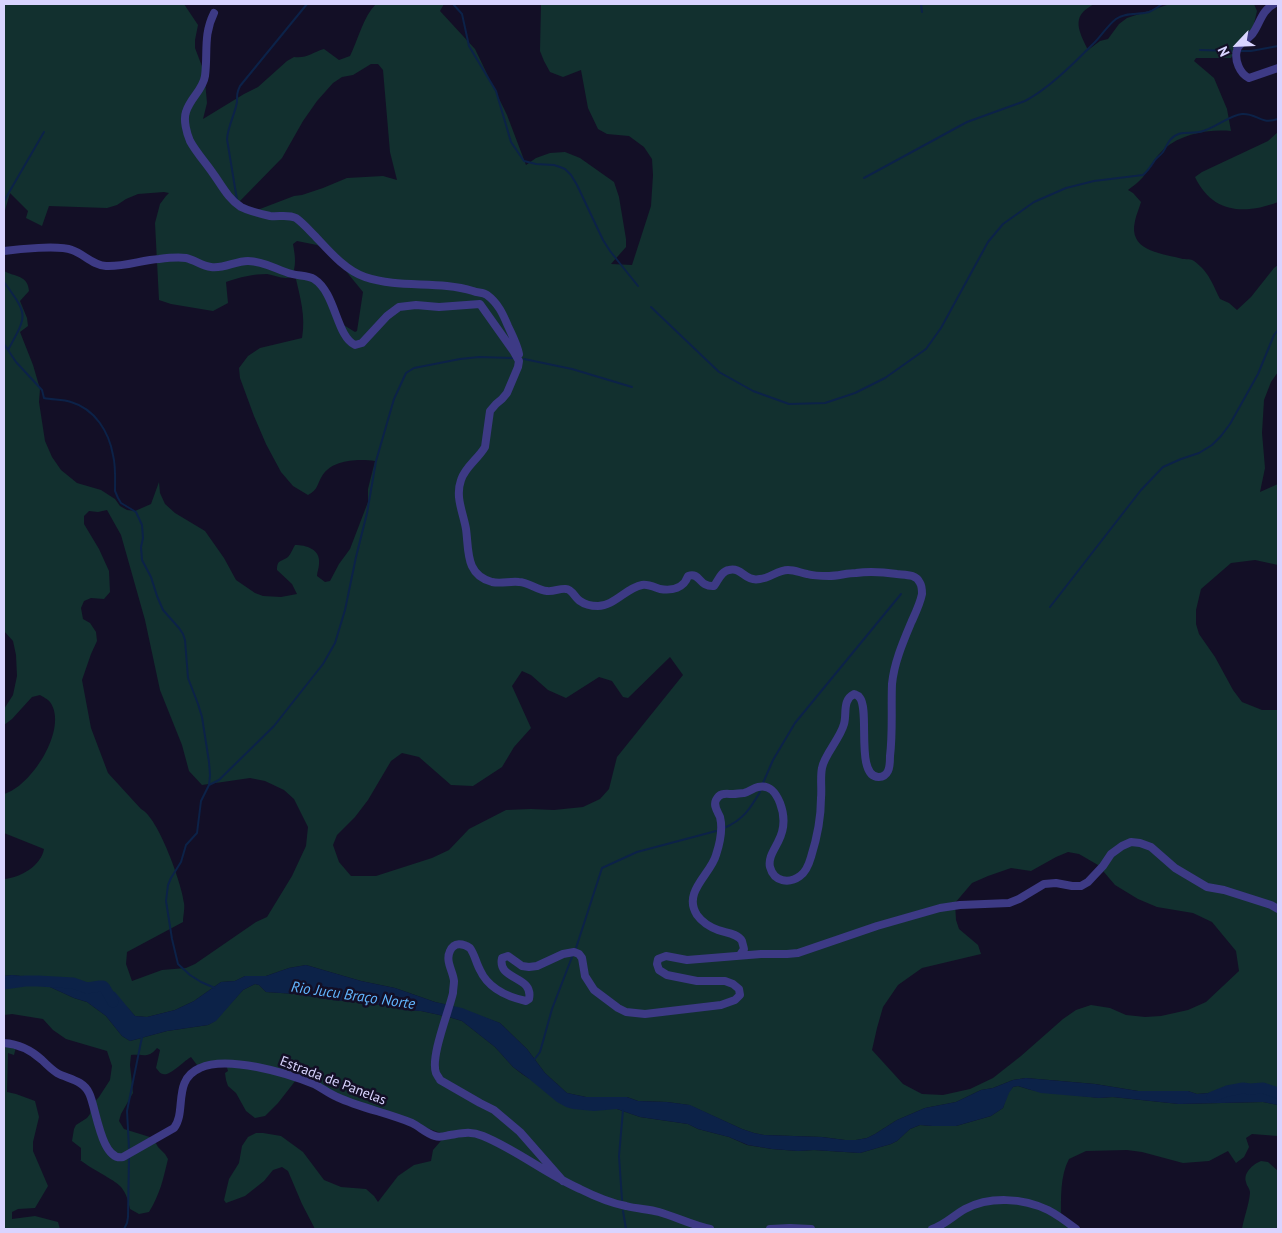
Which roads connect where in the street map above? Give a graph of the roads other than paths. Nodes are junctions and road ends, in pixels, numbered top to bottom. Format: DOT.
graph roads {
  1 [pos="1274,4"];
  2 [pos="214,13"];
  3 [pos="1278,68"];
  4 [pos="4,251"];
  5 [pos="519,361"];
  6 [pos="1278,908"];
  7 [pos="740,955"];
  8 [pos="4,1043"];
  9 [pos="564,1181"];
  10 [pos="710,1229"];
  11 [pos="770,1229"];
  12 [pos="811,1229"];
  13 [pos="932,1229"];
  14 [pos="1076,1229"];
  1 -- 3 [label="street"];
  2 -- 5 [label="street"];
  4 -- 5 [label="street"];
  5 -- 7 [label="street"];
  6 -- 7 [label="street"];
  7 -- 9 [label="street"];
  8 -- 9 [label="street, Estrada de Panelas"];
  9 -- 10 [label="street, Estrada de Panelas"];
  11 -- 12 [label="street"];
  13 -- 14 [label="street"];
}
